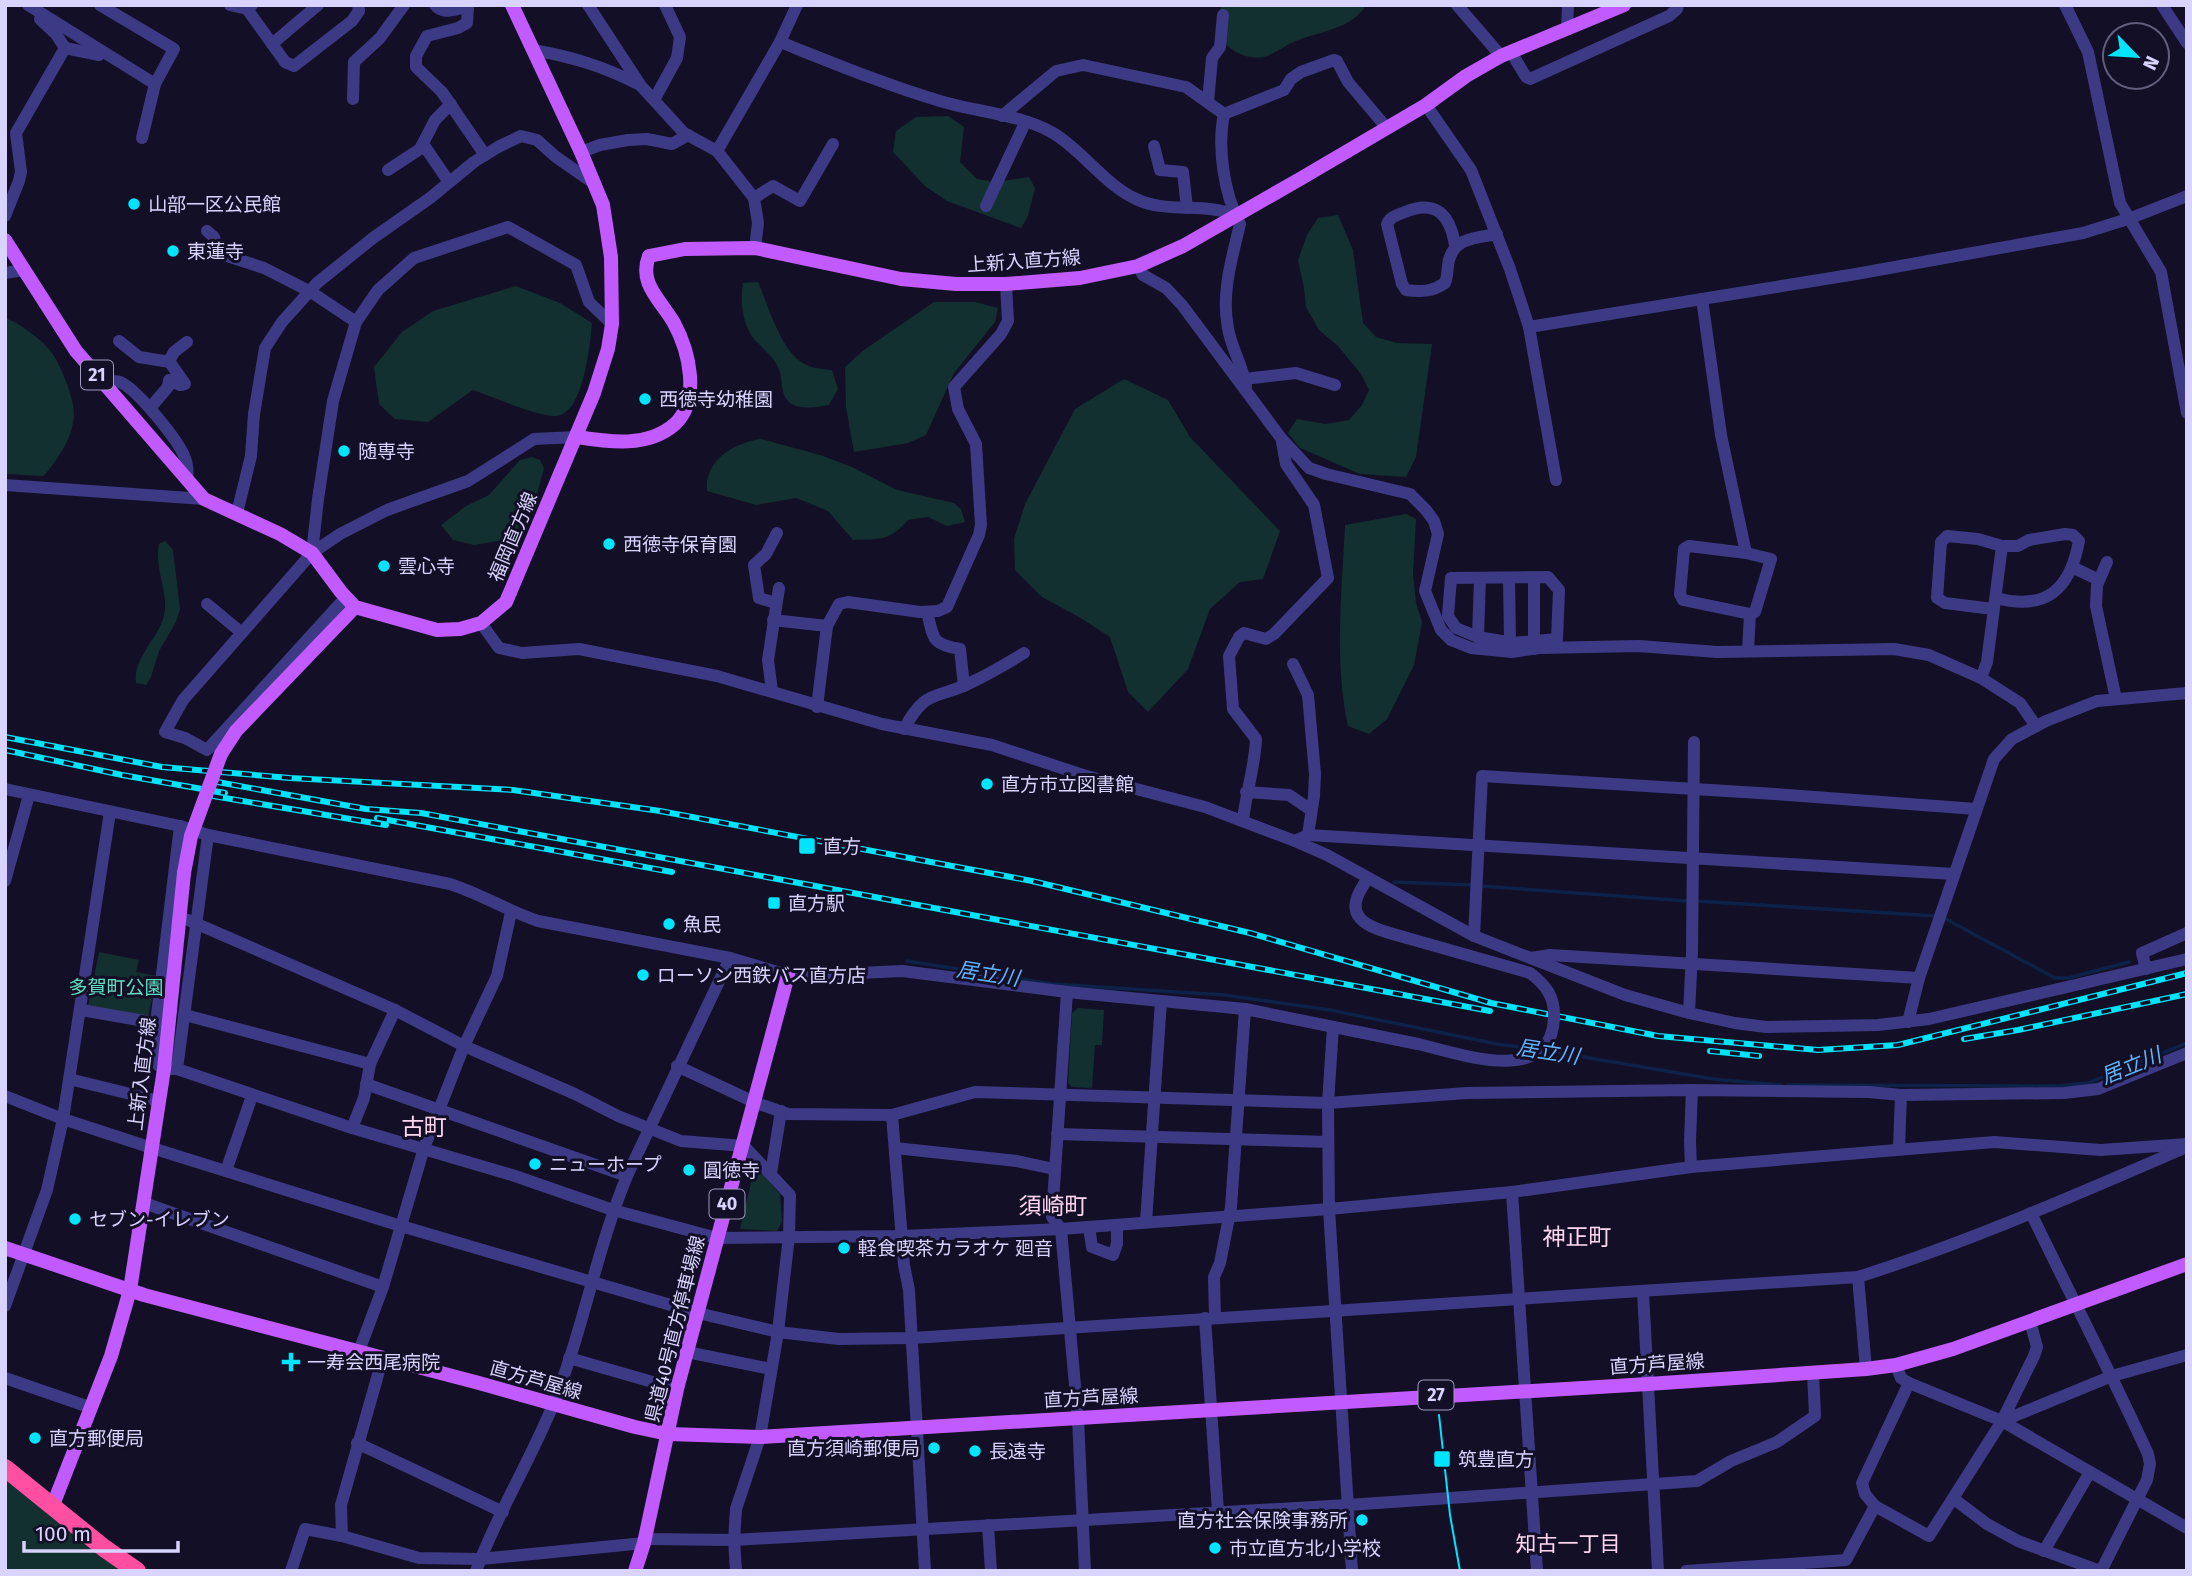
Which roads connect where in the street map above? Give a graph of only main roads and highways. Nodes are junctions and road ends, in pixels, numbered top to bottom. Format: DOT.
graph roads {
  1 [pos="512,5"];
  2 [pos="1625,5"];
  3 [pos="5,240"];
  4 [pos="577,436"];
  5 [pos="350,602"];
  6 [pos="788,975"];
  7 [pos="5,1248"];
  8 [pos="2187,1264"];
  9 [pos="130,1290"];
  10 [pos="668,1434"];
  11 [pos="5,1468"];
  12 [pos="53,1506"];
  13 [pos="137,1571"];
  14 [pos="635,1571"];
  1 -- 4 [label="main road, 福岡直方線"];
  2 -- 4 [label="main road, 上新入直方線"];
  3 -- 5 [label="main road, 21"];
  4 -- 5 [label="main road, 福岡直方線"];
  5 -- 9 [label="main road, 上新入直方線, bridge"];
  6 -- 10 [label="main road, 県道40号直方停車場線 / 40"];
  7 -- 9 [label="main road, 直方芦屋線 / 27"];
  8 -- 10 [label="main road, 直方芦屋線 / 27"];
  9 -- 10 [label="main road, 直方芦屋線 / 27"];
  9 -- 12 [label="main road, 上新入直方線"];
  10 -- 14 [label="main road, 県道40号直方停車場線 / 40"];
  11 -- 12 [label="highway"];
  12 -- 13 [label="highway"];
}
